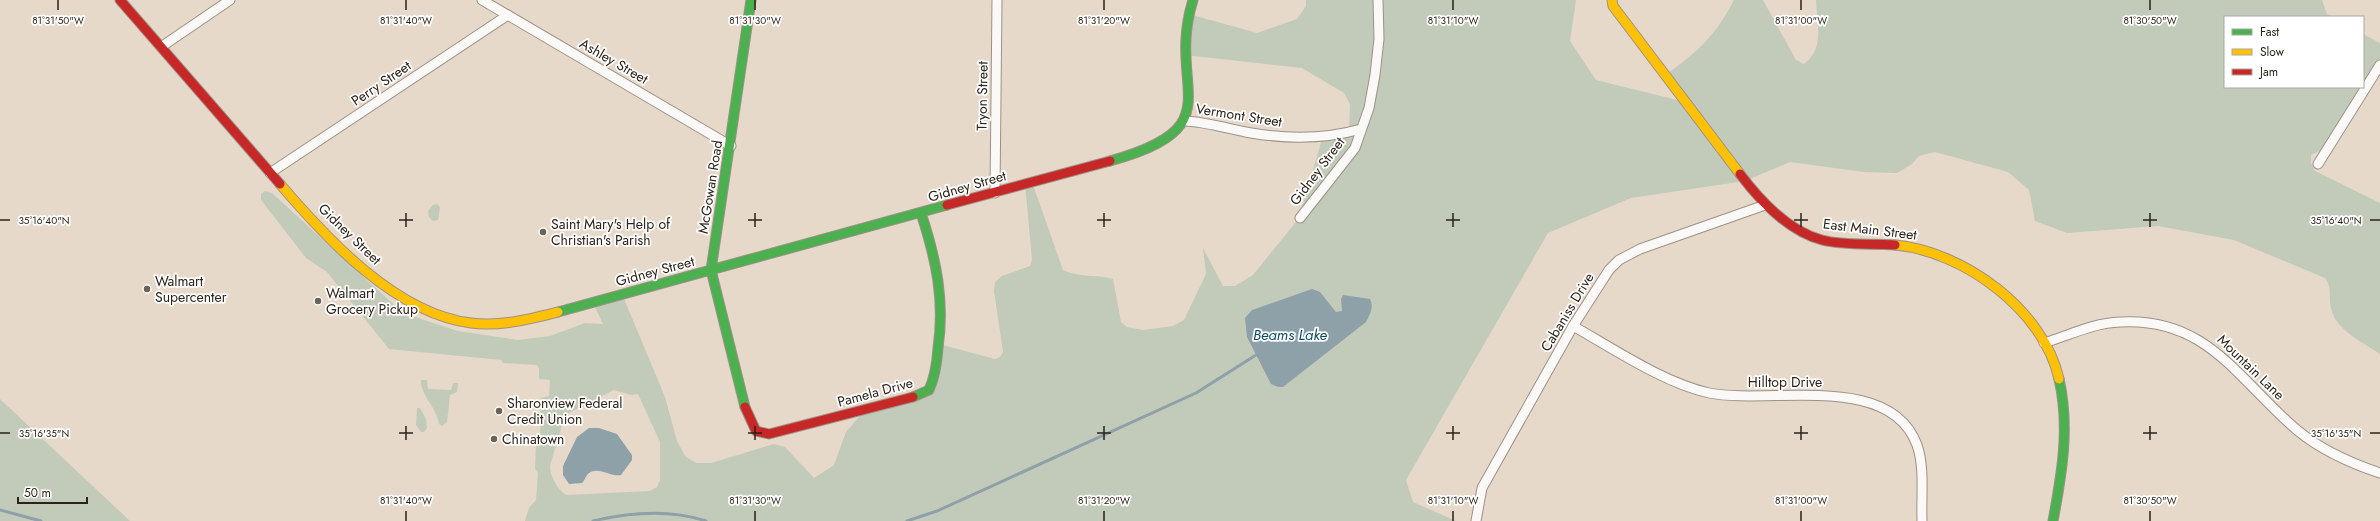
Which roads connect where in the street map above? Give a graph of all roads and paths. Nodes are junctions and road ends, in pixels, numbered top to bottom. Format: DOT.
graph roads {
  1 [pos="120,0"];
  2 [pos="230,0"];
  3 [pos="482,0"];
  4 [pos="751,0"];
  5 [pos="997,0"];
  6 [pos="1193,0"];
  7 [pos="1378,0"];
  8 [pos="1612,0"];
  9 [pos="508,15"];
  10 [pos="160,47"];
  11 [pos="2380,65"];
  12 [pos="1185,121"];
  13 [pos="1361,129"];
  14 [pos="731,146"];
  15 [pos="2318,164"];
  16 [pos="270,173"];
  17 [pos="995,192"];
  18 [pos="1765,205"];
  19 [pos="921,213"];
  20 [pos="1300,218"];
  21 [pos="711,270"];
  22 [pos="1573,326"];
  23 [pos="2044,343"];
  24 [pos="769,434"];
  25 [pos="2380,473"];
  26 [pos="1476,521"];
  27 [pos="1922,521"];
  28 [pos="2053,521"];
  1 -- 10 [label="street, Gidney Street"];
  2 -- 10 [label="street"];
  3 -- 9 [label="street, Ashley Street"];
  4 -- 14 [label="street, McGowan Road"];
  5 -- 17 [label="street, Tryon Street"];
  6 -- 12 [label="street"];
  7 -- 13 [label="street, Gidney Street"];
  8 -- 18 [label="street, East Main Street"];
  9 -- 14 [label="street, Ashley Street"];
  9 -- 16 [label="street, Perry Street"];
  10 -- 16 [label="street, Gidney Street"];
  11 -- 15 [label="street"];
  12 -- 13 [label="street, Vermont Street"];
  12 -- 17 [label="street, Gidney Street"];
  13 -- 20 [label="street, Gidney Street"];
  14 -- 21 [label="street, McGowan Road"];
  16 -- 21 [label="street, Gidney Street"];
  17 -- 19 [label="street, Gidney Street"];
  18 -- 22 [label="street, Cabaniss Drive"];
  18 -- 23 [label="street, East Main Street"];
  19 -- 21 [label="street, Gidney Street"];
  19 -- 24 [label="street, Pamela Drive"];
  21 -- 24 [label="street, McGowan Road"];
  22 -- 26 [label="street, Cabaniss Drive"];
  22 -- 27 [label="street, Hilltop Drive"];
  23 -- 25 [label="street, Mountain Lane"];
  23 -- 28 [label="street, East Main Street"];
}
